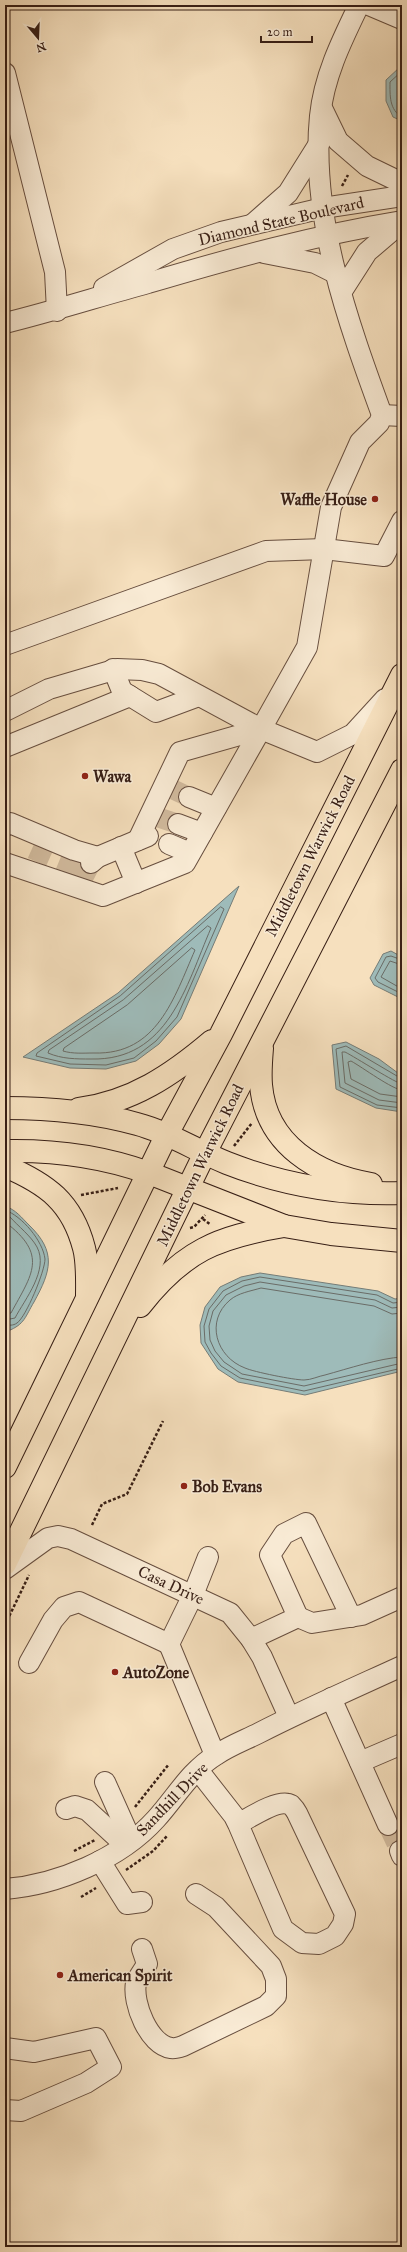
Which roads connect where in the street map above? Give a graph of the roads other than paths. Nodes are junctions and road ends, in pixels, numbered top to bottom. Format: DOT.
graph roads {
  1 [pos="359,5"];
  2 [pos="369,5"];
  3 [pos="402,19"];
  4 [pos="5,73"];
  5 [pos="322,107"];
  6 [pos="320,142"];
  7 [pos="402,183"];
  8 [pos="402,196"];
  9 [pos="322,208"];
  10 [pos="402,221"];
  11 [pos="252,225"];
  12 [pos="328,235"];
  13 [pos="260,252"];
  14 [pos="340,283"];
  15 [pos="57,311"];
  16 [pos="5,323"];
  17 [pos="382,415"];
  18 [pos="402,416"];
  19 [pos="402,521"];
  20 [pos="324,549"];
  21 [pos="5,645"];
  22 [pos="113,669"];
  23 [pos="399,681"];
  24 [pos="130,696"];
  25 [pos="199,696"];
  26 [pos="5,711"];
  27 [pos="261,729"];
  28 [pos="5,747"];
  29 [pos="402,770"];
  30 [pos="189,797"];
  31 [pos="216,808"];
  32 [pos="178,824"];
  33 [pos="5,826"];
  34 [pos="202,833"];
  35 [pos="136,841"];
  36 [pos="169,844"];
  37 [pos="190,853"];
  38 [pos="40,854"];
  39 [pos="5,863"];
  40 [pos="78,869"];
  41 [pos="136,883"];
  42 [pos="221,1034"];
  43 [pos="262,1043"];
  44 [pos="5,1108"];
  45 [pos="68,1110"];
  46 [pos="166,1136"];
  47 [pos="5,1151"];
  48 [pos="205,1153"];
  49 [pos="5,1166"];
  50 [pos="149,1173"];
  51 [pos="188,1190"];
  52 [pos="402,1190"];
  53 [pos="402,1193"];
  54 [pos="284,1226"];
  55 [pos="402,1241"];
  56 [pos="88,1298"];
  57 [pos="116,1337"];
  58 [pos="11,1449"];
  59 [pos="5,1467"];
  60 [pos="208,1557"];
  61 [pos="5,1564"];
  62 [pos="5,1569"];
  63 [pos="193,1595"];
  64 [pos="402,1598"];
  65 [pos="351,1616"];
  66 [pos="298,1617"];
  67 [pos="251,1639"];
  68 [pos="169,1644"];
  69 [pos="29,1663"];
  70 [pos="402,1666"];
  71 [pos="331,1698"];
  72 [pos="289,1717"];
  73 [pos="402,1744"];
  74 [pos="215,1755"];
  75 [pos="360,1762"];
  76 [pos="198,1770"];
  77 [pos="105,1782"];
  78 [pos="66,1809"];
  79 [pos="238,1824"];
  80 [pos="388,1825"];
  81 [pos="128,1842"];
  82 [pos="100,1861"];
  83 [pos="5,1889"];
  84 [pos="196,1894"];
  85 [pos="134,1903"];
  86 [pos="142,1949"];
  87 [pos="5,2048"];
  88 [pos="5,2110"];
  1 -- 5 [label="street"];
  2 -- 3 [label="street"];
  4 -- 15 [label="street"];
  5 -- 6 [label="street"];
  5 -- 7 [label="street"];
  6 -- 9 [label="street"];
  6 -- 11 [label="street"];
  8 -- 9 [label="street, Diamond State Boulevard"];
  9 -- 11 [label="street, Diamond State Boulevard"];
  9 -- 12 [label="street"];
  10 -- 12 [label="street, Diamond State Boulevard"];
  10 -- 14 [label="street"];
  11 -- 15 [label="street, Diamond State Boulevard"];
  12 -- 13 [label="street, Diamond State Boulevard"];
  12 -- 14 [label="street"];
  13 -- 14 [label="street"];
  13 -- 15 [label="street, Diamond State Boulevard"];
  14 -- 17 [label="street"];
  15 -- 16 [label="street, Diamond State Boulevard"];
  17 -- 18 [label="street"];
  17 -- 20 [label="street"];
  19 -- 20 [label="street"];
  20 -- 21 [label="street"];
  20 -- 27 [label="street"];
  22 -- 24 [label="street"];
  22 -- 25 [label="street"];
  22 -- 26 [label="street"];
  23 -- 27 [label="street"];
  23 -- 42 [label="main road, Middletown Warwick Road"];
  24 -- 25 [label="street"];
  24 -- 28 [label="street"];
  25 -- 27 [label="street"];
  27 -- 31 [label="street"];
  27 -- 35 [label="street"];
  29 -- 43 [label="main road, Middletown Warwick Road"];
  30 -- 31 [label="street"];
  31 -- 34 [label="street"];
  32 -- 34 [label="street"];
  33 -- 38 [label="street"];
  34 -- 37 [label="street"];
  35 -- 40 [label="street"];
  35 -- 41 [label="street"];
  36 -- 37 [label="street"];
  37 -- 41 [label="street"];
  38 -- 39 [label="street"];
  38 -- 40 [label="street"];
  38 -- 40 [label="street"];
  40 -- 41 [label="street"];
  42 -- 45 [label="main road"];
  42 -- 46 [label="main road, Middletown Warwick Road"];
  43 -- 48 [label="main road, Middletown Warwick Road"];
  43 -- 52 [label="main road"];
  44 -- 45 [label="main road"];
  45 -- 46 [label="main road"];
  46 -- 48 [label="main road"];
  46 -- 50 [label="main road, Middletown Warwick Road"];
  47 -- 50 [label="main road"];
  48 -- 51 [label="main road, Middletown Warwick Road"];
  48 -- 53 [label="main road"];
  49 -- 56 [label="main road"];
  50 -- 51 [label="main road"];
  50 -- 56 [label="main road, Middletown Warwick Road"];
  51 -- 54 [label="main road"];
  51 -- 57 [label="main road, Middletown Warwick Road"];
  54 -- 55 [label="main road"];
  54 -- 57 [label="main road"];
  56 -- 58 [label="main road, Middletown Warwick Road"];
  57 -- 61 [label="main road, Middletown Warwick Road"];
  58 -- 59 [label="main road, Middletown Warwick Road"];
  60 -- 63 [label="street"];
  62 -- 63 [label="street, Casa Drive"];
  63 -- 67 [label="street, Casa Drive"];
  63 -- 68 [label="street"];
  64 -- 65 [label="street"];
  65 -- 66 [label="street"];
  65 -- 66 [label="street"];
  66 -- 67 [label="street"];
  67 -- 72 [label="street, Casa Drive"];
  68 -- 69 [label="street"];
  68 -- 74 [label="street"];
  70 -- 71 [label="street, Sandhill Drive"];
  71 -- 72 [label="street, Sandhill Drive"];
  71 -- 75 [label="street"];
  72 -- 74 [label="street, Sandhill Drive"];
  73 -- 75 [label="street"];
  74 -- 76 [label="street, Sandhill Drive"];
  75 -- 80 [label="street"];
  76 -- 79 [label="street"];
  76 -- 81 [label="street, Sandhill Drive"];
  77 -- 81 [label="street"];
  78 -- 81 [label="street"];
  79 -- 79 [label="street"];
  81 -- 82 [label="street, Sandhill Drive"];
  82 -- 83 [label="street, Sandhill Drive"];
  82 -- 85 [label="street"];
  84 -- 86 [label="street"];
  87 -- 88 [label="street"];
}
